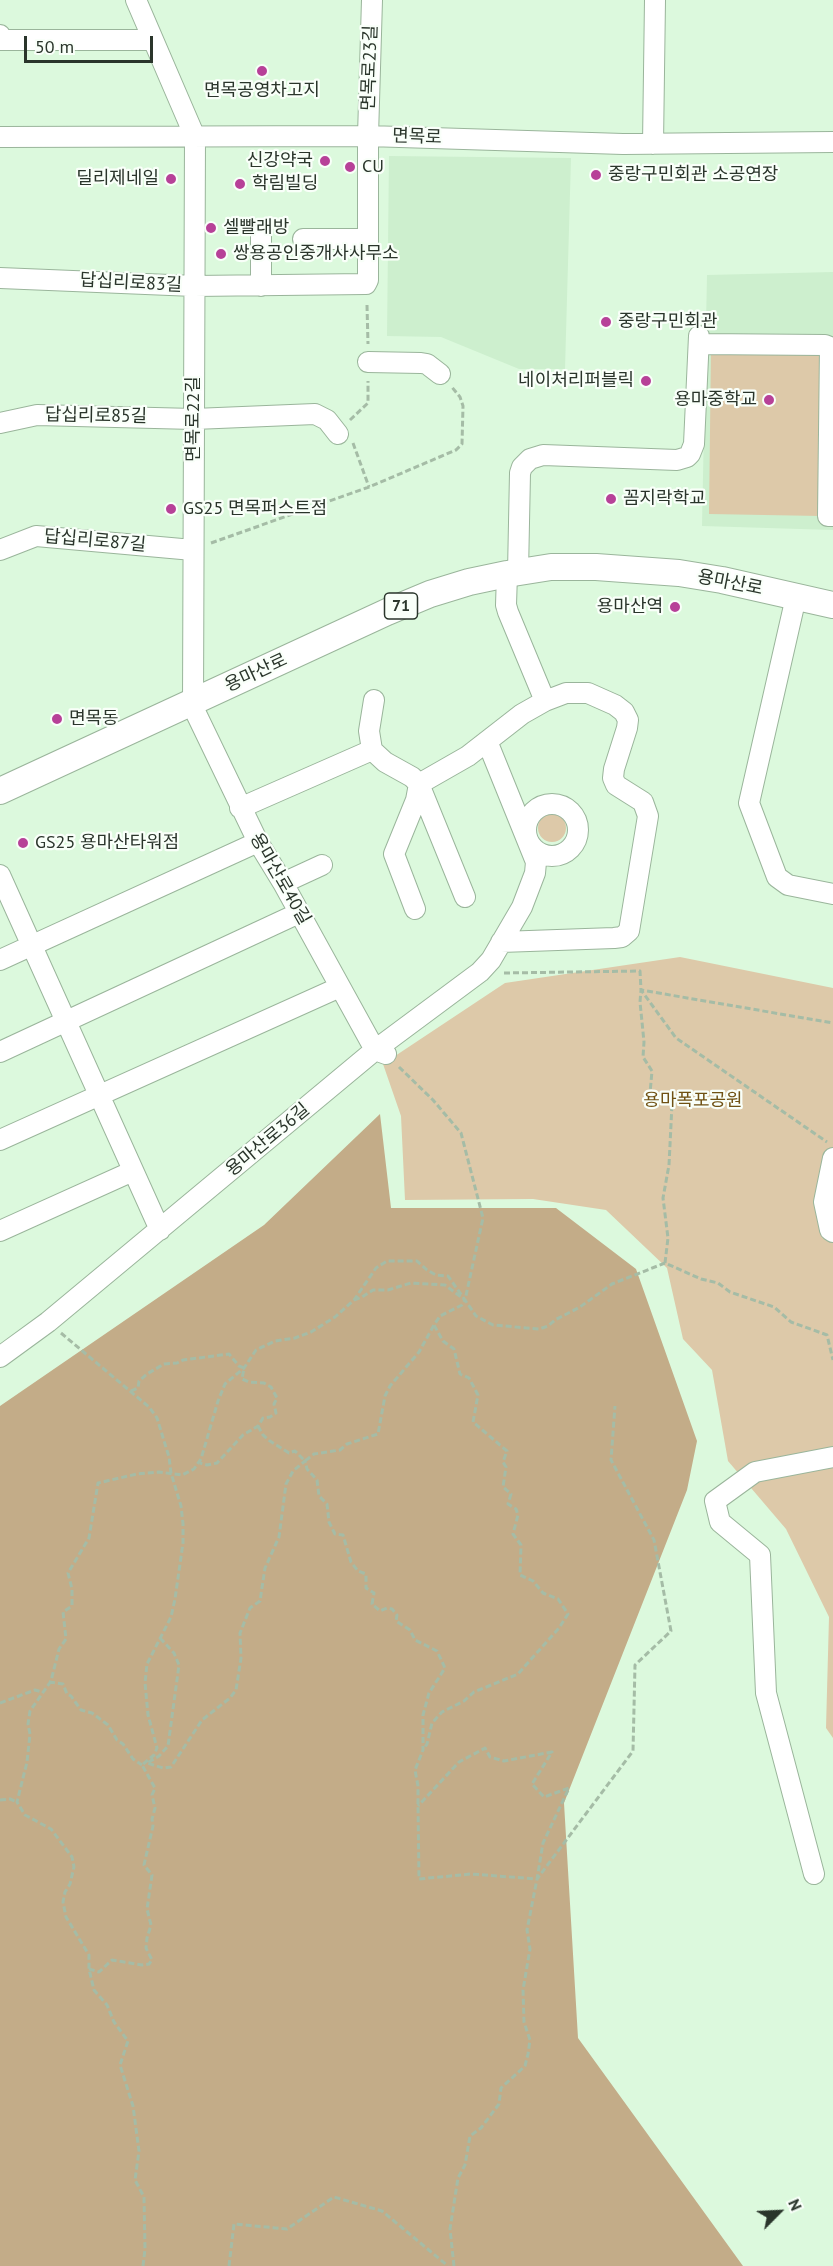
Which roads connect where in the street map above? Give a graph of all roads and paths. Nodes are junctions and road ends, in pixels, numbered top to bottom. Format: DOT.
graph roads {
  1 [pos="136,0"];
  2 [pos="372,0"];
  3 [pos="655,0"];
  4 [pos="0,35"];
  5 [pos="153,40"];
  6 [pos="368,136"];
  7 [pos="0,137"];
  8 [pos="195,137"];
  9 [pos="833,142"];
  10 [pos="653,144"];
  11 [pos="261,234"];
  12 [pos="303,239"];
  13 [pos="368,239"];
  14 [pos="0,278"];
  15 [pos="366,284"];
  16 [pos="194,286"];
  17 [pos="261,286"];
  18 [pos="367,305"];
  19 [pos="368,362"];
  20 [pos="440,374"];
  21 [pos="194,419"];
  22 [pos="0,423"];
  23 [pos="346,432"];
  24 [pos="369,487"];
  25 [pos="833,516"];
  26 [pos="0,550"];
  27 [pos="193,550"];
  28 [pos="512,573"];
  29 [pos="796,597"];
  30 [pos="833,605"];
  31 [pos="374,700"];
  32 [pos="545,701"];
  33 [pos="192,702"];
  34 [pos="487,741"];
  35 [pos="372,750"];
  36 [pos="419,784"];
  37 [pos="0,791"];
  38 [pos="240,808"];
  39 [pos="258,842"];
  40 [pos="322,865"];
  41 [pos="0,875"];
  42 [pos="283,883"];
  43 [pos="833,894"];
  44 [pos="465,897"];
  45 [pos="416,909"];
  46 [pos="299,913"];
  47 [pos="501,942"];
  48 [pos="33,945"];
  49 [pos="0,960"];
  50 [pos="486,966"];
  51 [pos="340,987"];
  52 [pos="641,990"];
  53 [pos="65,1021"];
  54 [pos="833,1023"];
  55 [pos="0,1052"];
  56 [pos="380,1052"];
  57 [pos="99,1096"];
  58 [pos="0,1140"];
  59 [pos="833,1146"];
  60 [pos="833,1158"];
  61 [pos="133,1171"];
  62 [pos="160,1230"];
  63 [pos="0,1231"];
  64 [pos="833,1232"];
  65 [pos="665,1263"];
  66 [pos="354,1300"];
  67 [pos="465,1300"];
  68 [pos="48,1322"];
  69 [pos="434,1325"];
  70 [pos="0,1357"];
  71 [pos="833,1360"];
  72 [pos="244,1368"];
  73 [pos="131,1391"];
  74 [pos="615,1406"];
  75 [pos="258,1426"];
  76 [pos="833,1457"];
  77 [pos="305,1461"];
  78 [pos="200,1463"];
  79 [pos="171,1473"];
  80 [pos="160,1638"];
  81 [pos="49,1682"];
  82 [pos="42,1692"];
  83 [pos="0,1703"];
  84 [pos="423,1750"];
  85 [pos="147,1763"];
  86 [pos="142,1765"];
  87 [pos="0,1800"];
  88 [pos="17,1802"];
  89 [pos="418,1806"];
  90 [pos="814,1874"];
  91 [pos="537,1880"];
  92 [pos="89,1969"];
  93 [pos="143,2266"];
  94 [pos="229,2266"];
  95 [pos="448,2266"];
  96 [pos="454,2266"];
  1 -- 5 [label="street"];
  2 -- 6 [label="street, 면목로23길"];
  3 -- 10 [label="street"];
  4 -- 5 [label="street"];
  5 -- 8 [label="street"];
  6 -- 8 [label="street, 면목로"];
  6 -- 10 [label="street, 면목로"];
  6 -- 13 [label="street, 면목로23길"];
  7 -- 8 [label="street, 면목로"];
  8 -- 16 [label="street, 면목로22길"];
  9 -- 10 [label="street, 면목로"];
  11 -- 17 [label="street"];
  12 -- 13 [label="street"];
  13 -- 15 [label="street, 면목로23길"];
  14 -- 16 [label="street, 답십리로83길"];
  15 -- 17 [label="street, 답십리로83길"];
  16 -- 17 [label="street, 답십리로83길"];
  16 -- 21 [label="street, 면목로22길"];
  18 -- 19 [label="path"];
  19 -- 20 [label="street"];
  19 -- 23 [label="path"];
  20 -- 24 [label="path"];
  21 -- 22 [label="street, 답십리로85길"];
  21 -- 23 [label="street, 답십리로85길"];
  21 -- 27 [label="street, 면목로22길"];
  23 -- 24 [label="path"];
  24 -- 27 [label="path"];
  25 -- 28 [label="street"];
  26 -- 27 [label="street, 답십리로87길"];
  27 -- 33 [label="street, 면목로22길"];
  28 -- 29 [label="main road, 용마산로 / 71"];
  28 -- 32 [label="street"];
  28 -- 33 [label="main road, 용마산로 / 71"];
  29 -- 30 [label="main road, 용마산로 / 71"];
  29 -- 43 [label="street"];
  31 -- 35 [label="street"];
  32 -- 34 [label="street"];
  32 -- 47 [label="street"];
  33 -- 37 [label="main road, 용마산로 / 71"];
  33 -- 38 [label="street, 용마산로40길"];
  34 -- 36 [label="street"];
  34 -- 47 [label="street"];
  35 -- 36 [label="street"];
  35 -- 38 [label="street"];
  36 -- 44 [label="street"];
  36 -- 45 [label="street"];
  38 -- 39 [label="street, 용마산로40길"];
  39 -- 42 [label="street, 용마산로40길"];
  39 -- 48 [label="street"];
  40 -- 42 [label="street"];
  41 -- 48 [label="street"];
  42 -- 46 [label="street, 용마산로40길"];
  46 -- 51 [label="street, 용마산로40길"];
  46 -- 53 [label="street"];
  47 -- 50 [label="street"];
  48 -- 49 [label="street"];
  48 -- 53 [label="street"];
  50 -- 52 [label="path"];
  50 -- 56 [label="street"];
  51 -- 56 [label="street, 용마산로40길"];
  51 -- 57 [label="street"];
  52 -- 54 [label="path"];
  52 -- 59 [label="path"];
  52 -- 65 [label="path"];
  53 -- 55 [label="street"];
  53 -- 57 [label="street"];
  56 -- 62 [label="street, 용마산로36길"];
  56 -- 67 [label="path"];
  57 -- 58 [label="street"];
  57 -- 61 [label="street"];
  60 -- 64 [label="street"];
  61 -- 62 [label="street"];
  61 -- 63 [label="street"];
  62 -- 68 [label="street, 용마산로36길"];
  65 -- 67 [label="path"];
  65 -- 71 [label="path"];
  66 -- 67 [label="path"];
  66 -- 67 [label="path"];
  66 -- 72 [label="path"];
  67 -- 69 [label="path"];
  68 -- 70 [label="street, 용마산로36길"];
  68 -- 73 [label="path"];
  69 -- 77 [label="path"];
  69 -- 84 [label="path"];
  72 -- 73 [label="path"];
  72 -- 75 [label="path"];
  72 -- 78 [label="path"];
  73 -- 79 [label="path"];
  74 -- 91 [label="path"];
  75 -- 77 [label="path"];
  75 -- 78 [label="path"];
  76 -- 90 [label="street"];
  77 -- 84 [label="path"];
  77 -- 85 [label="path"];
  78 -- 79 [label="path"];
  79 -- 80 [label="path"];
  79 -- 81 [label="path"];
  80 -- 85 [label="path"];
  80 -- 85 [label="path"];
  81 -- 82 [label="path"];
  81 -- 86 [label="path"];
  82 -- 83 [label="path"];
  82 -- 88 [label="path"];
  84 -- 89 [label="path"];
  85 -- 86 [label="path"];
  86 -- 92 [label="path"];
  87 -- 88 [label="path"];
  88 -- 92 [label="path"];
  89 -- 91 [label="path"];
  89 -- 91 [label="path"];
  91 -- 96 [label="path"];
  92 -- 93 [label="path"];
  94 -- 95 [label="path"];
}
